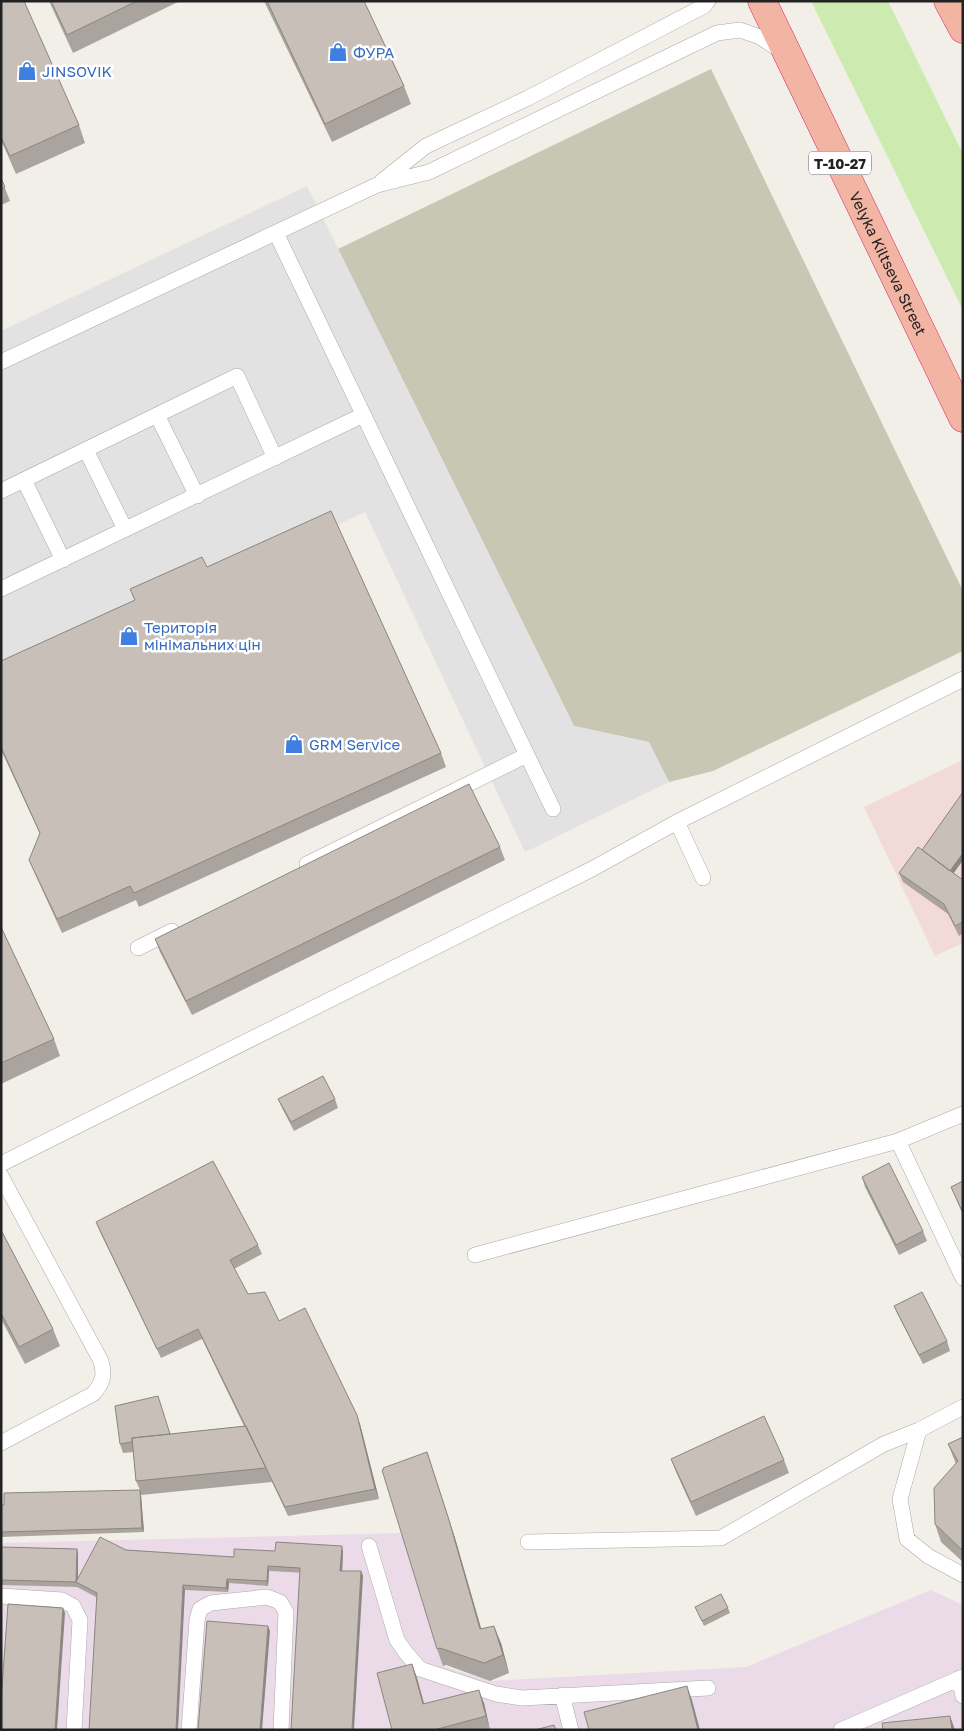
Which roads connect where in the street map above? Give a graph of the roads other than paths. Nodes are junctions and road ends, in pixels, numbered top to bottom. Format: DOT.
graph roads {
  1 [pos="708,1"];
  2 [pos="762,1"];
  3 [pos="948,1"];
  4 [pos="963,29"];
  5 [pos="788,56"];
  6 [pos="377,185"];
  7 [pos="276,233"];
  8 [pos="1,362"];
  9 [pos="157,415"];
  10 [pos="363,415"];
  11 [pos="963,418"];
  12 [pos="86,450"];
  13 [pos="275,458"];
  14 [pos="24,480"];
  15 [pos="1,491"];
  16 [pos="197,496"];
  17 [pos="125,529"];
  18 [pos="62,560"];
  19 [pos="1,589"];
  20 [pos="963,679"];
  21 [pos="527,755"];
  22 [pos="553,809"];
  23 [pos="677,822"];
  24 [pos="297,869"];
  25 [pos="703,878"];
  26 [pos="182,926"];
  27 [pos="138,948"];
  28 [pos="963,1114"];
  29 [pos="898,1142"];
  30 [pos="1,1164"];
  31 [pos="1,1176"];
  32 [pos="475,1255"];
  33 [pos="963,1278"];
  34 [pos="963,1407"];
  35 [pos="919,1430"];
  36 [pos="1,1443"];
  37 [pos="528,1542"];
  38 [pos="370,1546"];
  39 [pos="963,1575"];
  40 [pos="1,1596"];
  41 [pos="961,1677"];
  42 [pos="708,1688"];
  43 [pos="562,1695"];
  44 [pos="963,1696"];
  45 [pos="868,1724"];
  46 [pos="74,1730"];
  47 [pos="189,1730"];
  48 [pos="281,1730"];
  49 [pos="571,1730"];
  50 [pos="841,1730"];
  1 -- 6 [label="lane"];
  2 -- 5 [label="highway, Velyka Kiltseva Street / Т-10-27"];
  3 -- 4 [label="highway"];
  5 -- 6 [label="lane"];
  5 -- 11 [label="highway, Velyka Kiltseva Street / Т-10-27"];
  6 -- 7 [label="lane"];
  7 -- 8 [label="lane"];
  7 -- 10 [label="lane"];
  9 -- 12 [label="lane"];
  9 -- 13 [label="lane"];
  9 -- 16 [label="lane"];
  10 -- 13 [label="lane"];
  10 -- 21 [label="lane"];
  12 -- 14 [label="lane"];
  12 -- 17 [label="lane"];
  13 -- 16 [label="lane"];
  14 -- 15 [label="lane"];
  14 -- 18 [label="lane"];
  16 -- 17 [label="lane"];
  17 -- 18 [label="lane"];
  18 -- 19 [label="lane"];
  20 -- 23 [label="lane"];
  21 -- 22 [label="lane"];
  21 -- 24 [label="lane"];
  23 -- 25 [label="lane"];
  23 -- 30 [label="lane"];
  26 -- 27 [label="lane"];
  28 -- 29 [label="lane"];
  29 -- 32 [label="lane"];
  29 -- 33 [label="lane"];
  31 -- 36 [label="lane"];
  34 -- 35 [label="lane"];
  35 -- 37 [label="lane"];
  35 -- 39 [label="lane"];
  38 -- 43 [label="lane"];
  40 -- 46 [label="lane"];
  41 -- 44 [label="lane"];
  41 -- 45 [label="lane"];
  42 -- 43 [label="lane"];
  43 -- 49 [label="lane"];
  45 -- 50 [label="lane"];
  47 -- 48 [label="lane"];
}
